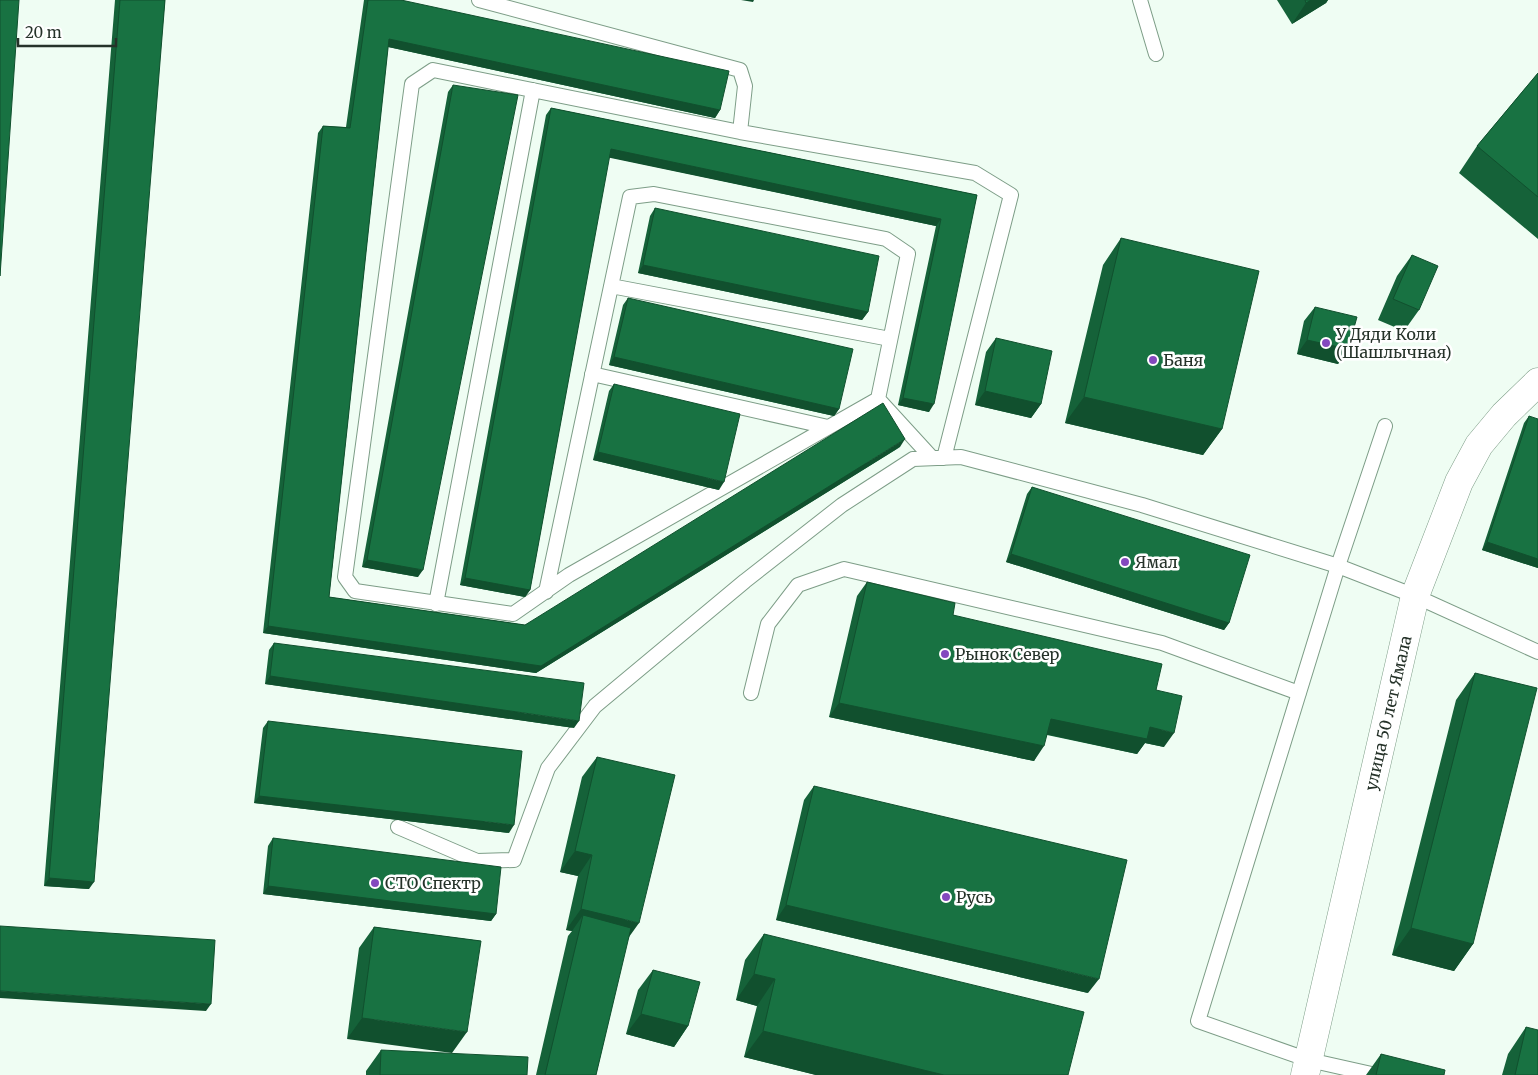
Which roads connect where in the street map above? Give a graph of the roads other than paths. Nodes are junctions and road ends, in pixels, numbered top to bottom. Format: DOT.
graph roads {
  1 [pos="479,0"];
  2 [pos="1140,0"];
  3 [pos="1156,54"];
  4 [pos="534,90"];
  5 [pos="740,132"];
  6 [pos="611,286"];
  7 [pos="890,339"];
  8 [pos="592,374"];
  9 [pos="1538,382"];
  10 [pos="878,399"];
  11 [pos="1385,426"];
  12 [pos="828,427"];
  13 [pos="938,458"];
  14 [pos="1338,566"];
  15 [pos="546,592"];
  16 [pos="1416,596"];
  17 [pos="436,604"];
  18 [pos="1538,652"];
  19 [pos="751,693"];
  20 [pos="1299,693"];
  21 [pos="398,828"];
  22 [pos="1307,1068"];
  23 [pos="1376,1075"];
  1 -- 5 [label="lane"];
  2 -- 3 [label="lane"];
  4 -- 5 [label="lane"];
  4 -- 17 [label="lane"];
  4 -- 17 [label="lane"];
  5 -- 13 [label="lane"];
  6 -- 7 [label="lane"];
  6 -- 7 [label="lane"];
  6 -- 8 [label="lane"];
  7 -- 10 [label="lane"];
  8 -- 12 [label="lane"];
  8 -- 15 [label="lane"];
  9 -- 16 [label="street, улица 50 лет Ямала"];
  10 -- 12 [label="lane"];
  10 -- 13 [label="lane"];
  11 -- 14 [label="lane"];
  12 -- 15 [label="lane"];
  13 -- 14 [label="lane"];
  13 -- 21 [label="lane"];
  14 -- 16 [label="lane"];
  14 -- 20 [label="lane"];
  15 -- 17 [label="lane"];
  16 -- 18 [label="lane"];
  16 -- 22 [label="street, улица 50 лет Ямала"];
  19 -- 20 [label="lane"];
  20 -- 22 [label="lane"];
  22 -- 23 [label="lane"];
}
